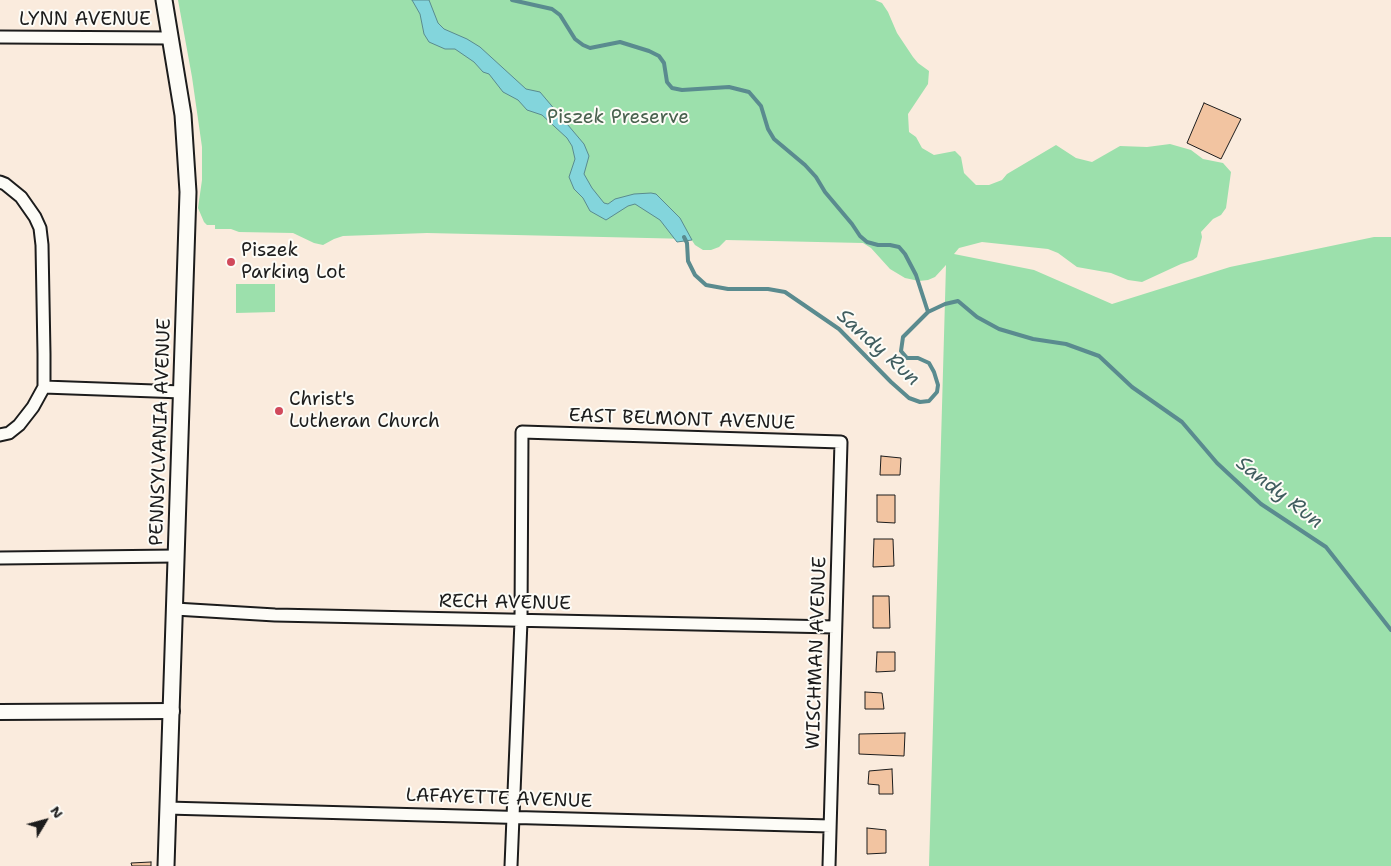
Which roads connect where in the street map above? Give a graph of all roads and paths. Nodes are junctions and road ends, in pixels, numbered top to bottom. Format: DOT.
graph roads {
  1 [pos="164,0"];
  2 [pos="0,37"];
  3 [pos="171,38"];
  4 [pos="0,182"];
  5 [pos="44,387"];
  6 [pos="182,392"];
  7 [pos="0,436"];
  8 [pos="841,442"];
  9 [pos="176,556"];
  10 [pos="0,558"];
  11 [pos="175,609"];
  12 [pos="521,621"];
  13 [pos="835,627"];
  14 [pos="172,711"];
  15 [pos="0,712"];
  16 [pos="167,808"];
  17 [pos="512,816"];
  18 [pos="830,826"];
  19 [pos="166,866"];
  20 [pos="511,866"];
  21 [pos="829,866"];
  1 -- 3 [label="main road, PENNSYLVANIA AVENUE"];
  2 -- 3 [label="street, LYNN AVENUE"];
  3 -- 6 [label="main road, PENNSYLVANIA AVENUE"];
  4 -- 5 [label="street"];
  5 -- 6 [label="street"];
  5 -- 7 [label="street"];
  6 -- 9 [label="main road, PENNSYLVANIA AVENUE"];
  8 -- 12 [label="street, EAST BELMONT AVENUE"];
  8 -- 13 [label="street, WISCHMAN AVENUE"];
  9 -- 10 [label="street"];
  9 -- 11 [label="main road, PENNSYLVANIA AVENUE"];
  11 -- 12 [label="street, RECH AVENUE"];
  11 -- 14 [label="main road, PENNSYLVANIA AVENUE"];
  12 -- 13 [label="street, RECH AVENUE"];
  12 -- 17 [label="street"];
  13 -- 18 [label="street, WISCHMAN AVENUE"];
  14 -- 15 [label="street"];
  14 -- 16 [label="main road, PENNSYLVANIA AVENUE"];
  16 -- 17 [label="street, LAFAYETTE AVENUE"];
  16 -- 19 [label="main road, PENNSYLVANIA AVENUE"];
  17 -- 18 [label="street, LAFAYETTE AVENUE"];
  17 -- 20 [label="street"];
  18 -- 21 [label="street, WISCHMAN AVENUE"];
}
